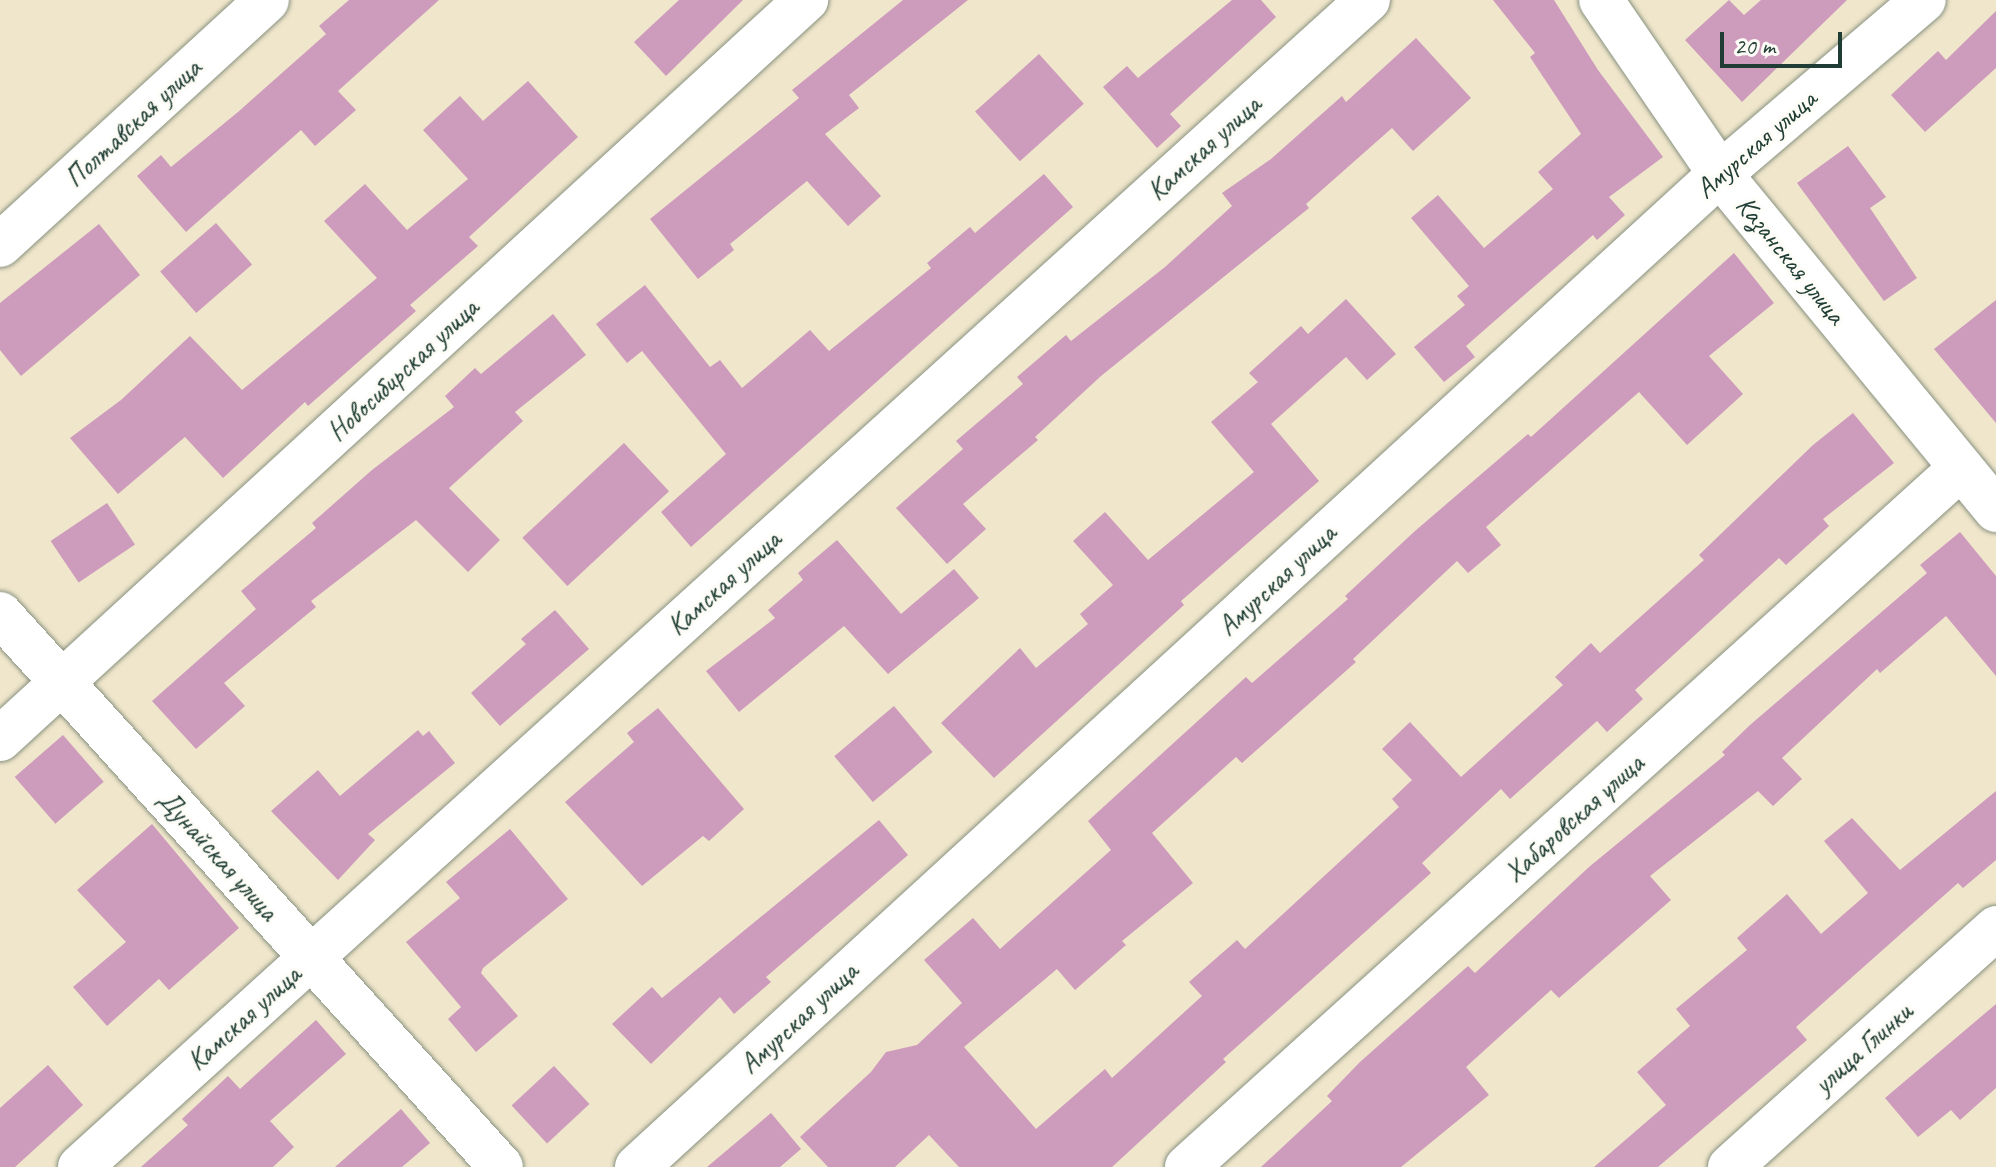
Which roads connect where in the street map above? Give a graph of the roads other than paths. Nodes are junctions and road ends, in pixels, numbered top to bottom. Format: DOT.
graph roads {
  1 [pos="267,0"];
  2 [pos="806,0"];
  3 [pos="1368,0"];
  4 [pos="1601,0"];
  5 [pos="1924,0"];
  6 [pos="1720,174"];
  7 [pos="0,245"];
  8 [pos="1961,468"];
  9 [pos="1996,510"];
  10 [pos="0,614"];
  11 [pos="62,682"];
  12 [pos="0,739"];
  13 [pos="1996,928"];
  14 [pos="311,957"];
  15 [pos="80,1167"];
  16 [pos="501,1167"];
  17 [pos="637,1167"];
  18 [pos="1187,1167"];
  19 [pos="1730,1167"];
  1 -- 7 [label="street, Полтавская улица"];
  2 -- 11 [label="street, Новосибирская улица"];
  3 -- 14 [label="street, Камская улица"];
  4 -- 6 [label="street, Казанская улица"];
  5 -- 6 [label="street, Амурская улица"];
  6 -- 8 [label="street, Казанская улица"];
  6 -- 17 [label="street, Амурская улица"];
  8 -- 9 [label="street, Казанская улица"];
  8 -- 18 [label="street, Хабаровская улица"];
  10 -- 11 [label="street, Дунайская улица"];
  11 -- 12 [label="street, Новосибирская улица"];
  11 -- 14 [label="street, Дунайская улица"];
  13 -- 19 [label="street, улица Глинки"];
  14 -- 15 [label="street, Камская улица"];
  14 -- 16 [label="street, Дунайская улица"];
}
